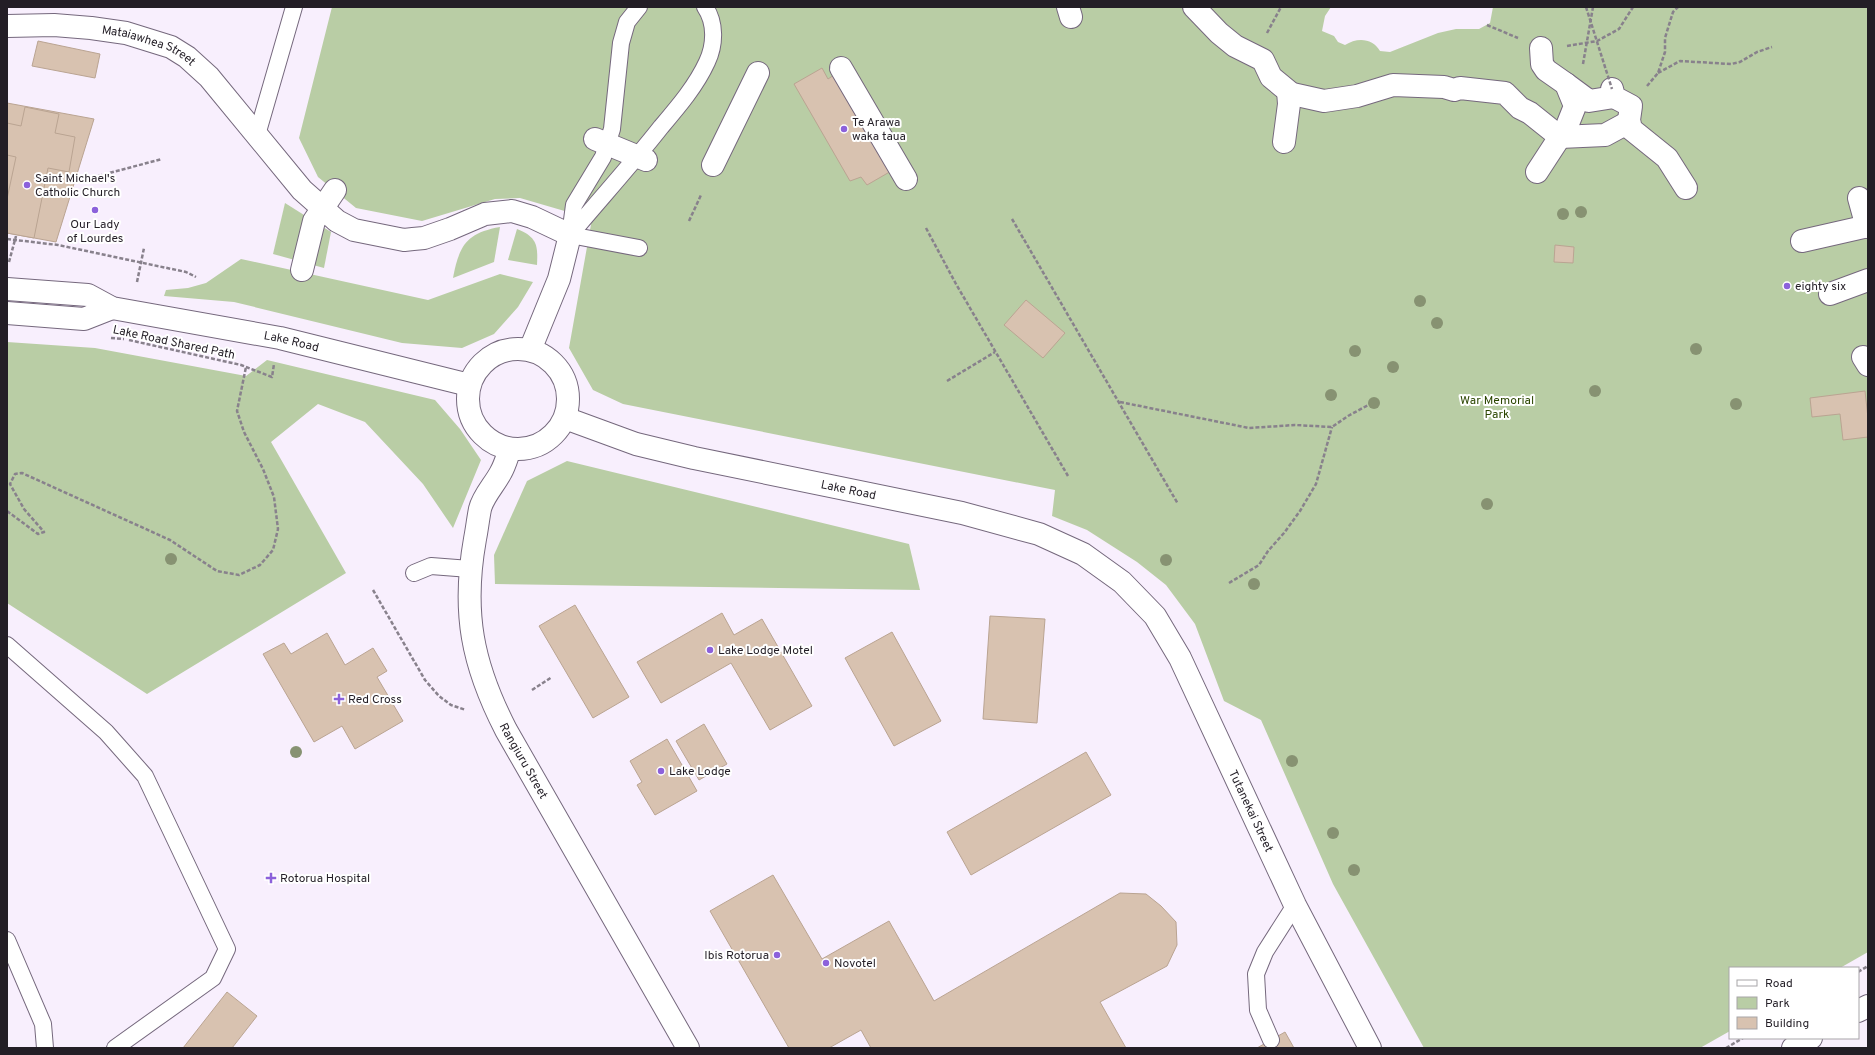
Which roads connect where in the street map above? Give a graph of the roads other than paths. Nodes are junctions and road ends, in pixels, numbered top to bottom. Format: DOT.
graph roads {
  1 [pos="294,7"];
  2 [pos="639,7"];
  3 [pos="705,7"];
  4 [pos="1194,7"];
  5 [pos="7,26"];
  6 [pos="1541,48"];
  7 [pos="841,68"];
  8 [pos="758,73"];
  9 [pos="1572,89"];
  10 [pos="1288,92"];
  11 [pos="1622,103"];
  12 [pos="257,135"];
  13 [pos="1560,137"];
  14 [pos="601,142"];
  15 [pos="1284,142"];
  16 [pos="642,158"];
  17 [pos="713,165"];
  18 [pos="1537,172"];
  19 [pos="906,179"];
  20 [pos="1686,188"];
  21 [pos="335,190"];
  22 [pos="1859,198"];
  23 [pos="322,208"];
  24 [pos="1867,226"];
  25 [pos="570,235"];
  26 [pos="1802,241"];
  27 [pos="639,248"];
  28 [pos="302,270"];
  29 [pos="1868,280"];
  30 [pos="7,289"];
  31 [pos="1830,294"];
  32 [pos="112,308"];
  33 [pos="7,313"];
  34 [pos="530,350"];
  35 [pos="469,385"];
  36 [pos="565,418"];
  37 [pos="510,450"];
  38 [pos="470,569"];
  39 [pos="414,573"];
  40 [pos="1122,582"];
  41 [pos="7,644"];
  42 [pos="1295,905"];
  43 [pos="7,940"];
  44 [pos="1868,1006"];
  45 [pos="1859,1011"];
  46 [pos="1809,1039"];
  47 [pos="1271,1040"];
  48 [pos="46,1048"];
  49 [pos="115,1048"];
  50 [pos="688,1048"];
  51 [pos="1370,1048"];
  52 [pos="1793,1048"];
  1 -- 12 [label="lane"];
  2 -- 14 [label="lane"];
  3 -- 16 [label="lane"];
  4 -- 10 [label="street"];
  5 -- 12 [label="street, Mataiawhea Street"];
  6 -- 9 [label="street"];
  7 -- 19 [label="street"];
  8 -- 17 [label="street"];
  9 -- 11 [label="street"];
  9 -- 13 [label="street"];
  10 -- 13 [label="street"];
  10 -- 15 [label="street"];
  11 -- 13 [label="street"];
  11 -- 20 [label="street"];
  12 -- 23 [label="street, Mataiawhea Street"];
  13 -- 18 [label="street"];
  14 -- 16 [label="street"];
  14 -- 25 [label="lane"];
  16 -- 25 [label="lane"];
  21 -- 23 [label="street"];
  22 -- 24 [label="street"];
  23 -- 25 [label="street, Mataiawhea Street"];
  23 -- 28 [label="street"];
  24 -- 26 [label="street"];
  25 -- 27 [label="lane"];
  25 -- 34 [label="street"];
  29 -- 31 [label="street"];
  30 -- 32 [label="street, Lake Road"];
  32 -- 33 [label="street"];
  32 -- 35 [label="street, Lake Road"];
  34 -- 35 [label="street"];
  34 -- 36 [label="street"];
  35 -- 37 [label="street"];
  36 -- 37 [label="street"];
  36 -- 40 [label="street, Lake Road"];
  37 -- 38 [label="street, Rangiuru Street"];
  38 -- 39 [label="lane"];
  38 -- 50 [label="street, Rangiuru Street"];
  40 -- 42 [label="street, Tutanekai Street"];
  41 -- 49 [label="lane"];
  42 -- 47 [label="lane"];
  42 -- 51 [label="street, Tutanekai Street"];
  43 -- 48 [label="lane"];
  44 -- 45 [label="street"];
  46 -- 52 [label="street"];
}
